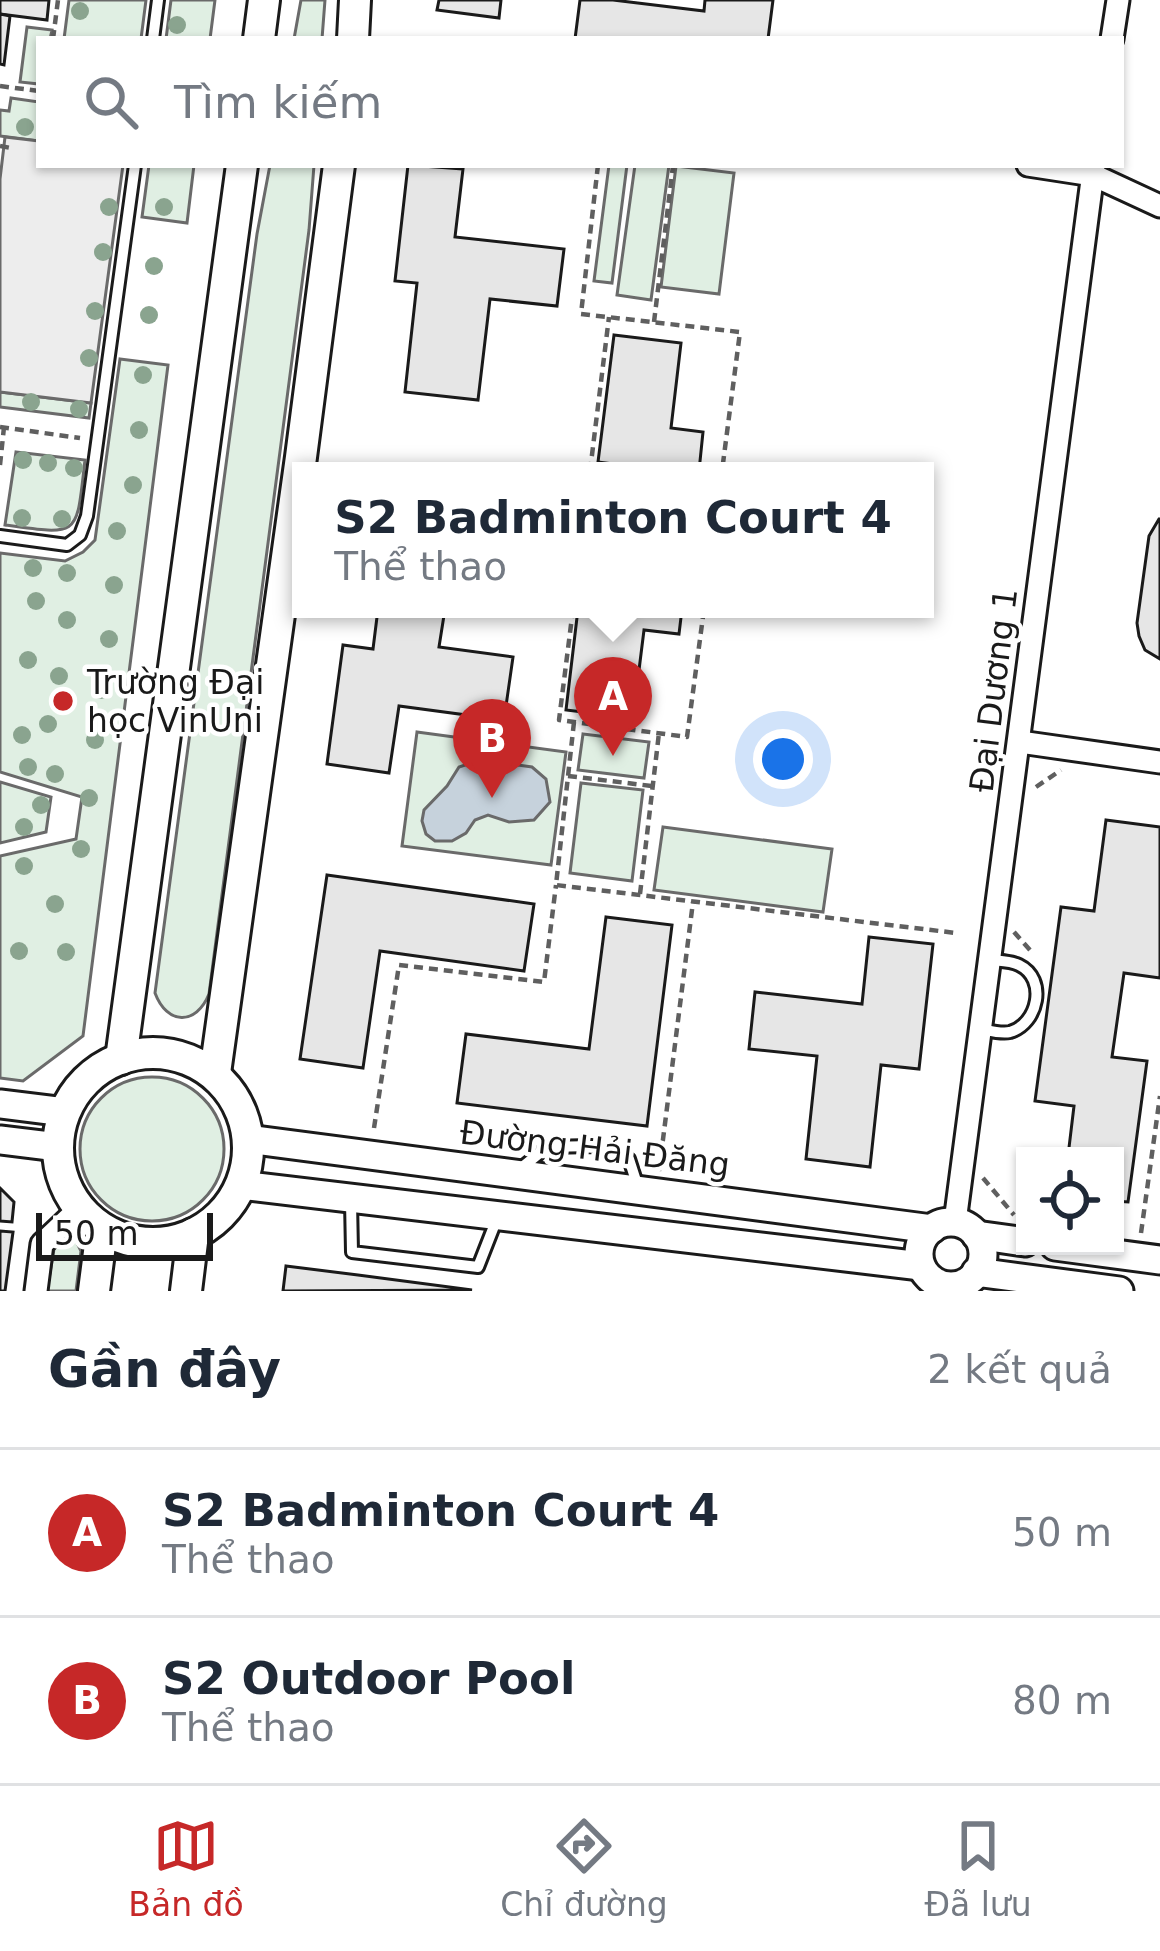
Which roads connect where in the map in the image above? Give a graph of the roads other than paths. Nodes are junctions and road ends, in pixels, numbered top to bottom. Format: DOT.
graph roads {
  1 [pos="158,0"];
  2 [pos="264,0"];
  3 [pos="355,0"];
  4 [pos="1118,0"];
  5 [pos="153,36"];
  6 [pos="259,36"];
  7 [pos="353,36"];
  8 [pos="1112,36"];
  9 [pos="135,168"];
  10 [pos="242,168"];
  11 [pos="339,168"];
  12 [pos="1093,170"];
  13 [pos="1160,206"];
  14 [pos="298,462"];
  15 [pos="292,509"];
  16 [pos="0,536"];
  17 [pos="1020,742"];
  18 [pos="1160,761"];
  19 [pos="991,960"];
  20 [pos="982,1029"];
  21 [pos="121,1059"];
  22 [pos="215,1073"];
  23 [pos="0,1104"];
  24 [pos="65,1112"];
  25 [pos="248,1139"];
  26 [pos="0,1140"];
  27 [pos="58,1148"];
  28 [pos="514,1174"];
  29 [pos="649,1181"];
  30 [pos="241,1185"];
  31 [pos="351,1198"];
  32 [pos="499,1215"];
  33 [pos="91,1219"];
  34 [pos="954,1229"];
  35 [pos="194,1234"];
  36 [pos="1016,1240"];
  37 [pos="1122,1255"];
  38 [pos="1160,1260"];
  39 [pos="921,1265"];
  40 [pos="976,1272"];
  41 [pos="945,1288"];
  42 [pos="36,1291"];
  43 [pos="94,1291"];
  44 [pos="186,1291"];
  45 [pos="1119,1291"];
  1 -- 5 [label="lane"];
  2 -- 6 [label="main road"];
  3 -- 7 [label="main road"];
  4 -- 8 [label="street"];
  9 -- 16 [label="lane"];
  10 -- 21 [label="main road"];
  11 -- 14 [label="main road"];
  12 -- 13 [label="street"];
  12 -- 17 [label="street, Đại Dương 1"];
  15 -- 22 [label="main road"];
  17 -- 18 [label="street"];
  17 -- 19 [label="street, Đại Dương 1"];
  19 -- 20 [label="street, Đại Dương 1"];
  19 -- 20 [label="lane"];
  20 -- 34 [label="street, Đại Dương 1"];
  21 -- 22 [label="main road"];
  21 -- 24 [label="main road"];
  22 -- 25 [label="main road"];
  23 -- 24 [label="street"];
  24 -- 27 [label="main road"];
  25 -- 28 [label="street, Đường Hải Đăng"];
  25 -- 30 [label="main road"];
  26 -- 27 [label="street"];
  27 -- 33 [label="main road"];
  28 -- 29 [label="street, Đường Hải Đăng"];
  28 -- 29 [label="lane"];
  29 -- 34 [label="street, Đường Hải Đăng"];
  30 -- 31 [label="street"];
  30 -- 35 [label="main road"];
  31 -- 32 [label="street"];
  31 -- 32 [label="lane"];
  32 -- 39 [label="street"];
  33 -- 35 [label="main road"];
  33 -- 42 [label="street"];
  33 -- 43 [label="main road"];
  34 -- 36 [label="street, Đường Hải Đăng"];
  34 -- 39 [label="street"];
  34 -- 40 [label="street"];
  35 -- 44 [label="main road"];
  37 -- 38 [label="street"];
  39 -- 41 [label="street"];
  40 -- 41 [label="street"];
  40 -- 45 [label="street"];
}
